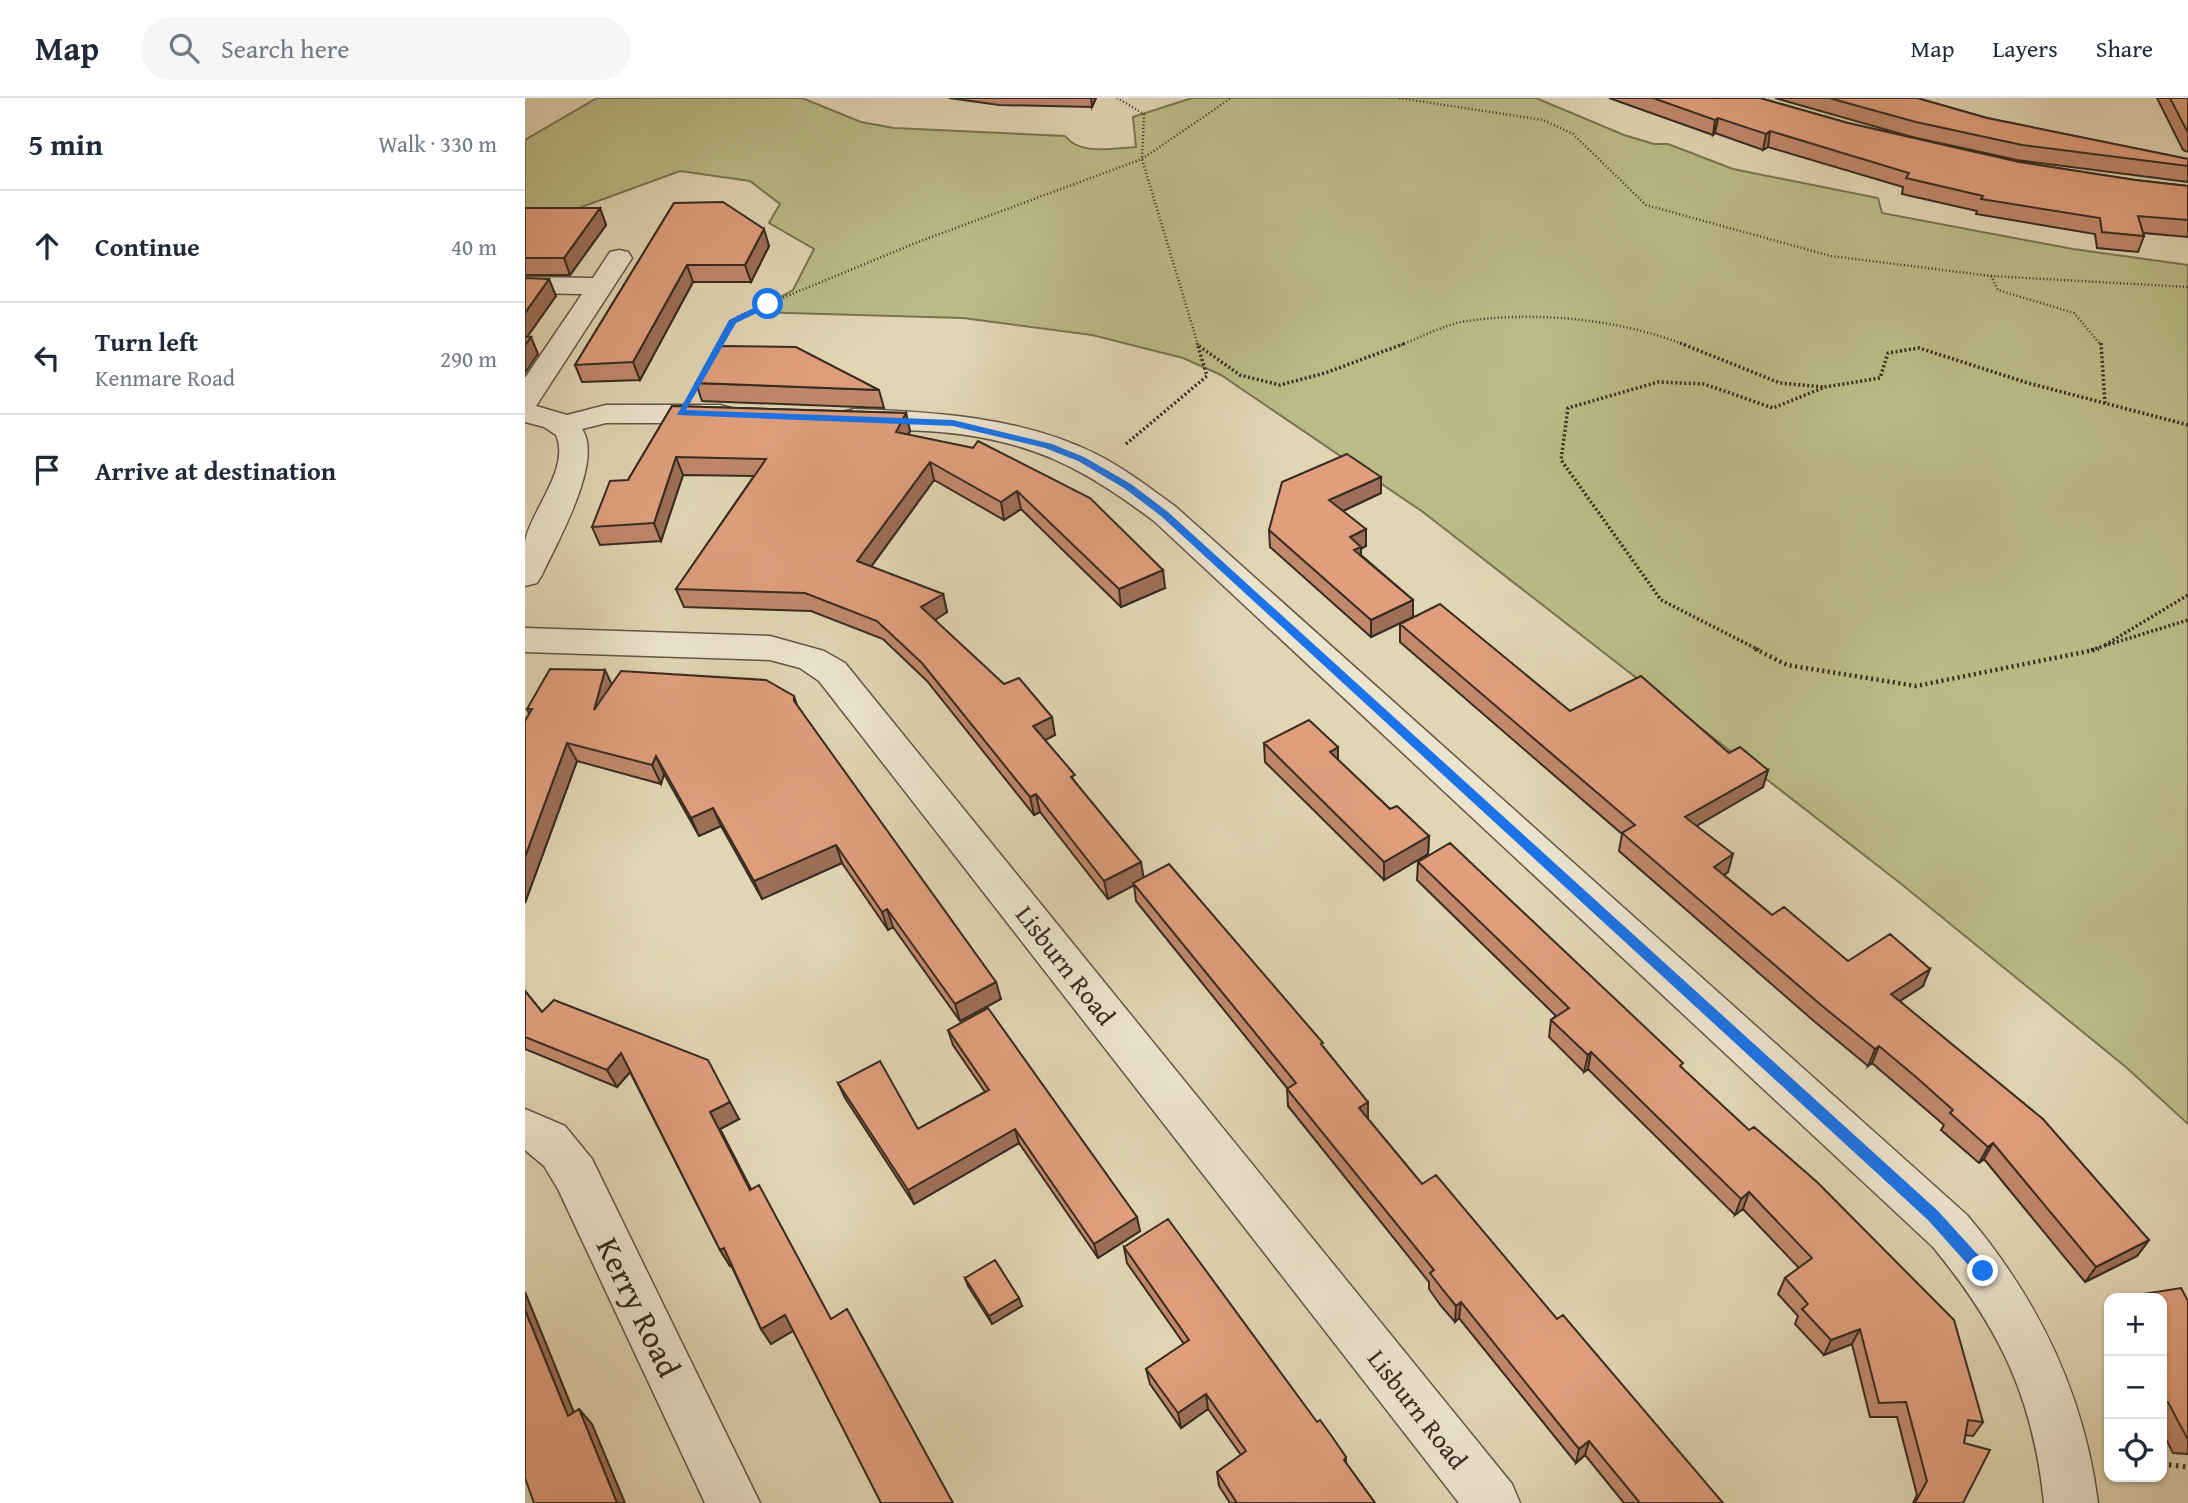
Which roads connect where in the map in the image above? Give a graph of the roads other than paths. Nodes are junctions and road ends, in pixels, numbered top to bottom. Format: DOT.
graph roads {
  1 [pos="619,258"];
  2 [pos="525,285"];
  3 [pos="600,286"];
  4 [pos="525,400"];
  5 [pos="525,414"];
  6 [pos="761,415"];
  7 [pos="815,417"];
  8 [pos="563,425"];
  9 [pos="525,575"];
  10 [pos="525,640"];
  11 [pos="525,1129"];
  12 [pos="733,1503"];
  13 [pos="1493,1503"];
  14 [pos="2071,1503"];
  1 -- 3 [label="street"];
  2 -- 3 [label="street"];
  3 -- 4 [label="street"];
  5 -- 8 [label="street"];
  6 -- 8 [label="street"];
  7 -- 14 [label="street"];
  8 -- 9 [label="street"];
  10 -- 13 [label="street, Lisburn Road"];
  11 -- 12 [label="street, Kerry Road"];
}
